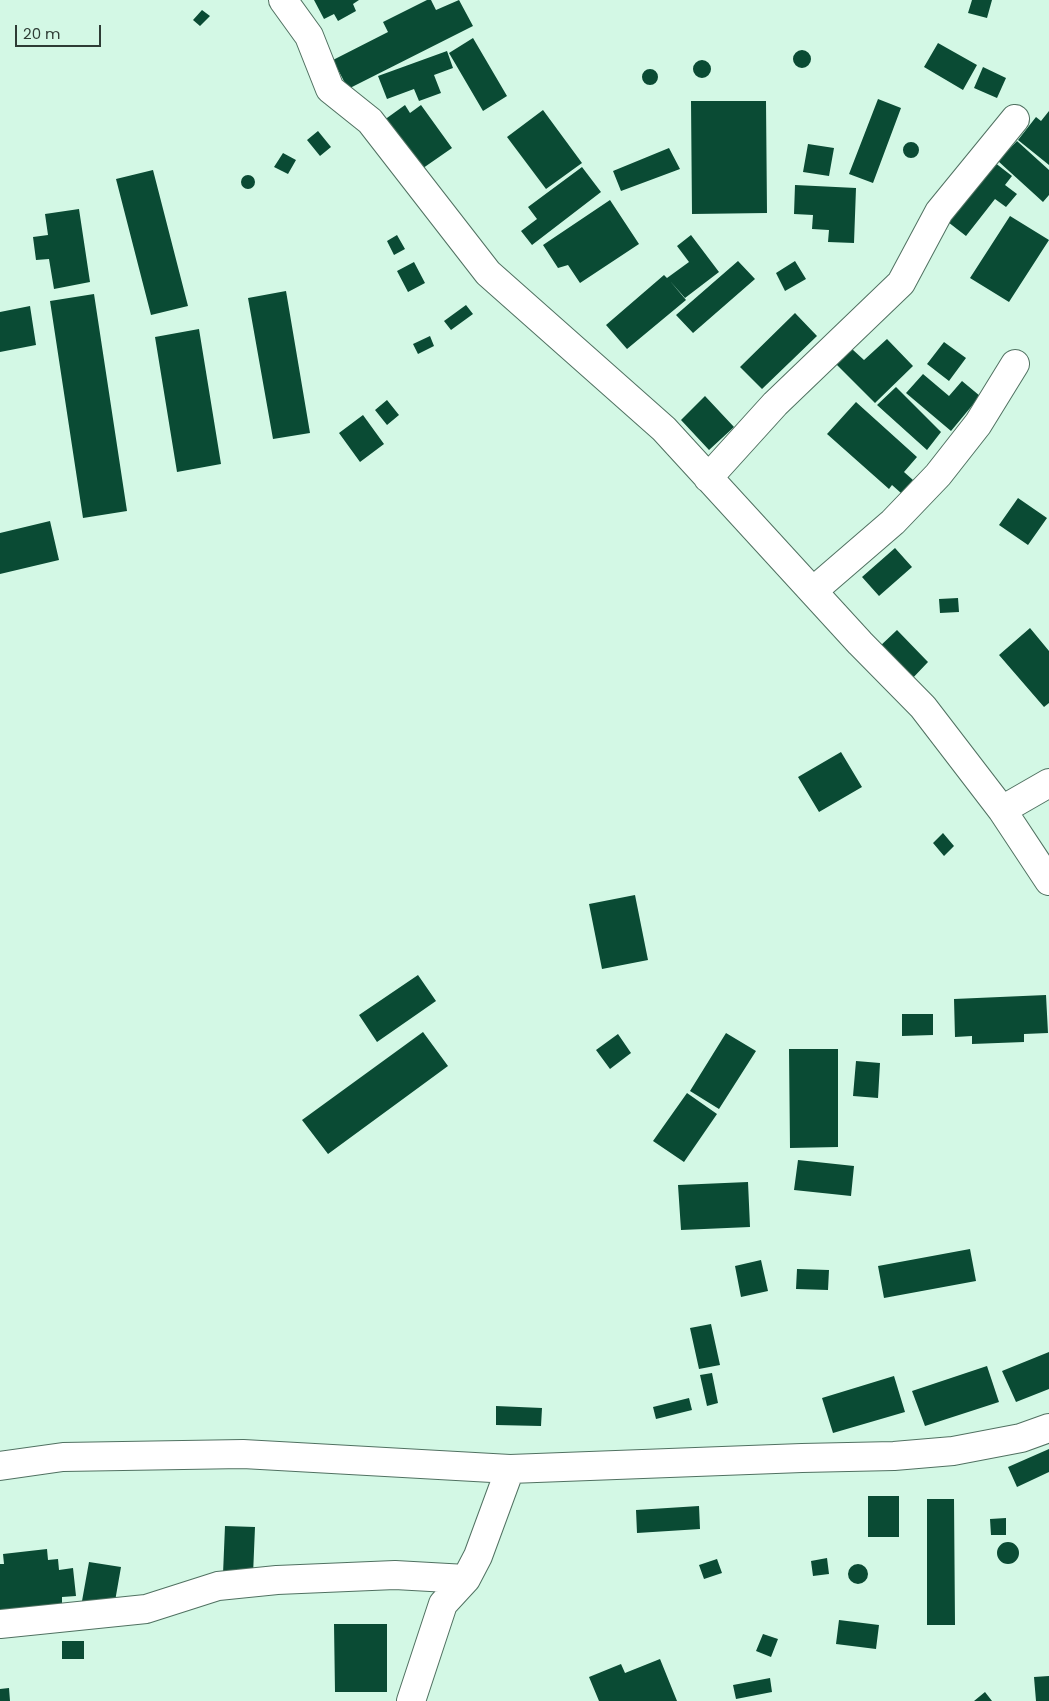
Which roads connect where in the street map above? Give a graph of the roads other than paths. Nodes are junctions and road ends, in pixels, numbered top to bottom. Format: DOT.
graph roads {
  1 [pos="283,0"];
  2 [pos="1015,119"];
  3 [pos="1015,364"];
  4 [pos="708,478"];
  5 [pos="813,591"];
  6 [pos="1049,783"];
  7 [pos="1002,810"];
  8 [pos="1049,881"];
  9 [pos="1049,1428"];
  10 [pos="0,1466"];
  11 [pos="510,1470"];
  12 [pos="466,1579"];
  13 [pos="0,1624"];
  14 [pos="411,1701"];
  1 -- 4 [label="street"];
  2 -- 4 [label="street"];
  3 -- 5 [label="street"];
  4 -- 5 [label="street"];
  5 -- 7 [label="street"];
  6 -- 7 [label="street"];
  7 -- 8 [label="street"];
  9 -- 11 [label="street"];
  10 -- 11 [label="street"];
  11 -- 12 [label="street"];
  12 -- 13 [label="street"];
  12 -- 14 [label="street"];
}
